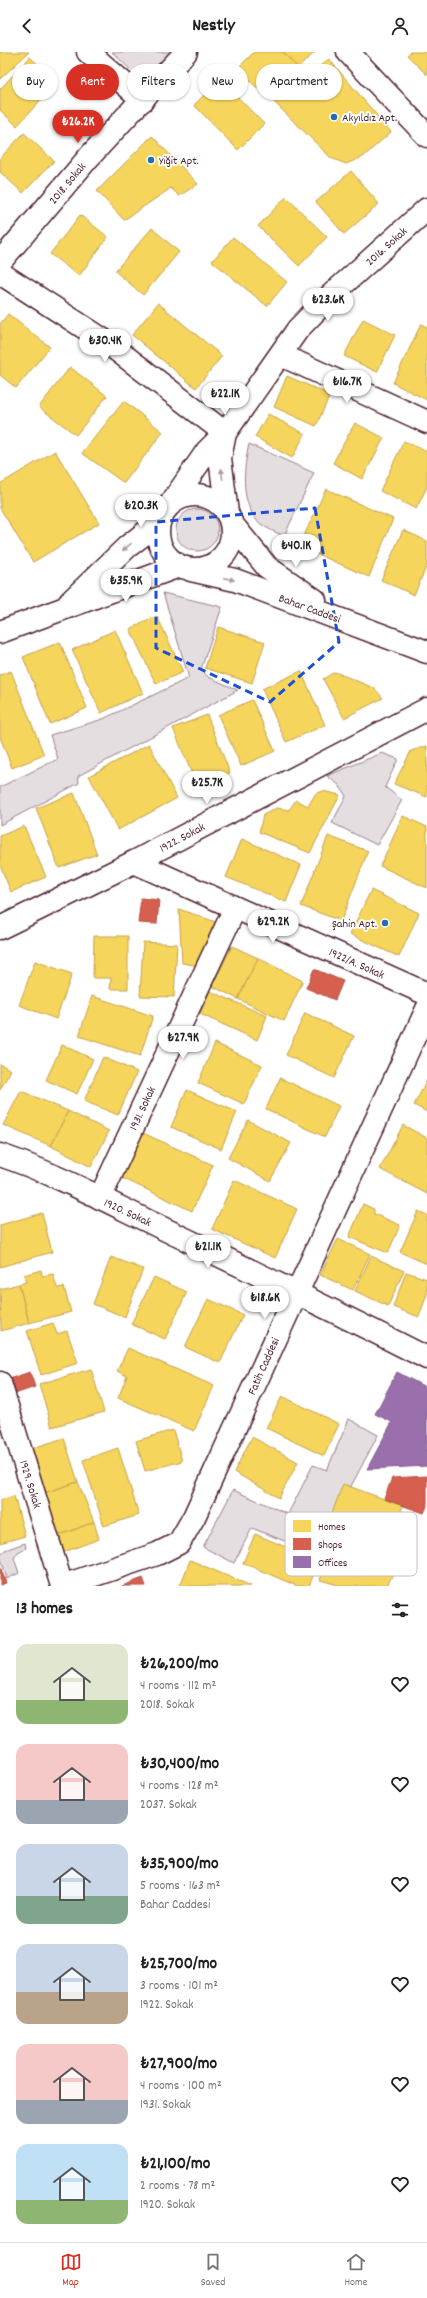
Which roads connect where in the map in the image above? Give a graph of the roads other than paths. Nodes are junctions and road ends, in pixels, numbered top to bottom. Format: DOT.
graph roads {
  1 [pos="88,52"];
  2 [pos="186,52"];
  3 [pos="348,52"];
  4 [pos="175,64"];
  5 [pos="127,86"];
  6 [pos="143,100"];
  7 [pos="427,136"];
  8 [pos="427,209"];
  9 [pos="0,262"];
  10 [pos="0,273"];
  11 [pos="281,355"];
  12 [pos="427,422"];
  13 [pos="225,433"];
  14 [pos="172,502"];
  15 [pos="229,518"];
  16 [pos="158,523"];
  17 [pos="185,568"];
  18 [pos="63,609"];
  19 [pos="350,623"];
  20 [pos="0,632"];
  21 [pos="427,652"];
  22 [pos="427,709"];
  23 [pos="134,862"];
  24 [pos="235,908"];
  25 [pos="0,928"];
  26 [pos="427,994"];
  27 [pos="427,1009"];
  28 [pos="0,1155"];
  29 [pos="100,1198"];
  30 [pos="296,1292"];
  31 [pos="427,1358"];
  32 [pos="0,1383"];
  33 [pos="98,1580"];
  34 [pos="62,1586"];
  1 -- 5 [label="street"];
  2 -- 4 [label="street, 2018. Sokak"];
  3 -- 7 [label="street"];
  6 -- 9 [label="street, 2018. Sokak"];
  8 -- 11 [label="street, 2016. Sokak"];
  10 -- 13 [label="street"];
  11 -- 12 [label="street"];
  11 -- 13 [label="street, 2016. Sokak"];
  13 -- 14 [label="street, 2016. Sokak"];
  15 -- 13 [label="street, one-way"];
  14 -- 15 [label="street"];
  14 -- 16 [label="street"];
  15 -- 17 [label="street"];
  15 -- 19 [label="street"];
  16 -- 17 [label="street"];
  16 -- 18 [label="street, one-way"];
  17 -- 18 [label="street"];
  17 -- 19 [label="street, Bahar Caddesi, one-way"];
  18 -- 20 [label="street"];
  19 -- 21 [label="street, Bahar Caddesi"];
  22 -- 23 [label="street, 1922. Sokak"];
  23 -- 24 [label="street, 1922/A. Sokak"];
  23 -- 25 [label="street, 1922. Sokak"];
  24 -- 26 [label="street, 1922/A. Sokak"];
  24 -- 29 [label="street, 1931. Sokak"];
  27 -- 30 [label="street, Fatih Caddesi"];
  28 -- 29 [label="street, 1920. Sokak"];
  29 -- 30 [label="street, 1920. Sokak"];
  30 -- 31 [label="street, 1920. Sokak"];
  30 -- 33 [label="street, Fatih Caddesi"];
  32 -- 34 [label="street, 1929. Sokak"];
  33 -- 34 [label="street, Fatih Caddesi"];
}
